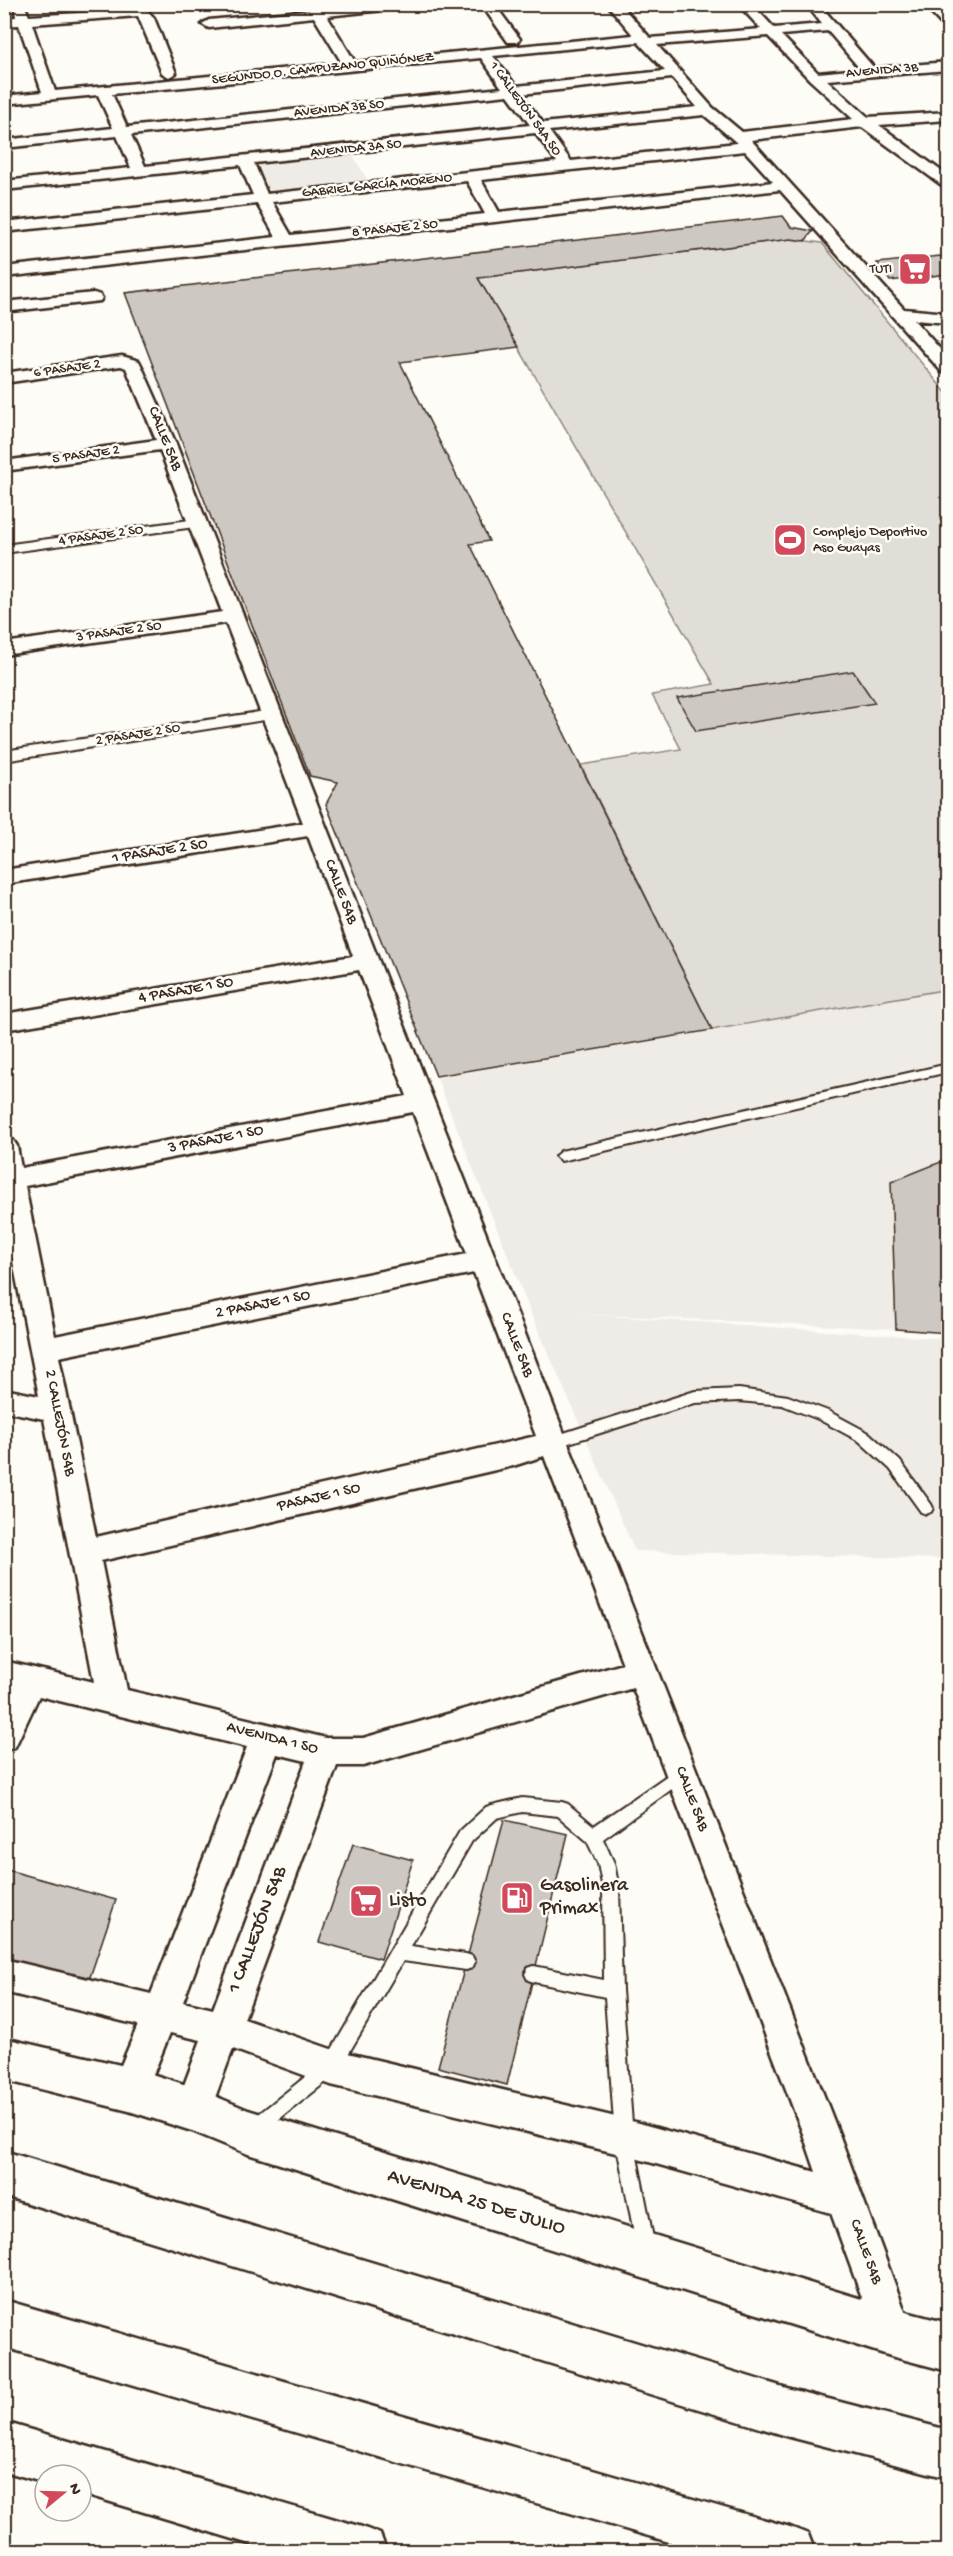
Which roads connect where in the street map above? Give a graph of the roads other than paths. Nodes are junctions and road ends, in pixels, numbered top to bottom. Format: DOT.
graph roads {
  1 [pos="19,4"];
  2 [pos="402,4"];
  3 [pos="487,4"];
  4 [pos="613,4"];
  5 [pos="744,4"];
  6 [pos="812,4"];
  7 [pos="929,4"];
  8 [pos="315,9"];
  9 [pos="25,20"];
  10 [pos="4,22"];
  11 [pos="948,23"];
  12 [pos="209,24"];
  13 [pos="830,27"];
  14 [pos="769,32"];
  15 [pos="639,36"];
  16 [pos="513,39"];
  17 [pos="484,53"];
  18 [pos="347,61"];
  19 [pos="948,66"];
  20 [pos="329,68"];
  21 [pos="869,71"];
  22 [pos="169,73"];
  23 [pos="674,74"];
  24 [pos="815,76"];
  25 [pos="4,90"];
  26 [pos="103,90"];
  27 [pos="511,90"];
  28 [pos="48,91"];
  29 [pos="4,100"];
  30 [pos="706,111"];
  31 [pos="948,116"];
  32 [pos="865,122"];
  33 [pos="539,130"];
  34 [pos="120,131"];
  35 [pos="744,142"];
  36 [pos="4,144"];
  37 [pos="246,161"];
  38 [pos="567,166"];
  39 [pos="948,167"];
  40 [pos="930,168"];
  41 [pos="140,171"];
  42 [pos="472,176"];
  43 [pos="948,183"];
  44 [pos="785,185"];
  45 [pos="4,186"];
  46 [pos="261,199"];
  47 [pos="495,219"];
  48 [pos="4,228"];
  49 [pos="286,241"];
  50 [pos="4,272"];
  51 [pos="94,298"];
  52 [pos="4,307"];
  53 [pos="902,314"];
  54 [pos="948,318"];
  55 [pos="129,363"];
  56 [pos="948,368"];
  57 [pos="4,378"];
  58 [pos="167,444"];
  59 [pos="4,466"];
  60 [pos="197,523"];
  61 [pos="4,549"];
  62 [pos="233,616"];
  63 [pos="4,649"];
  64 [pos="272,715"];
  65 [pos="4,756"];
  66 [pos="316,828"];
  67 [pos="4,877"];
  68 [pos="367,961"];
  69 [pos="4,1022"];
  70 [pos="948,1068"];
  71 [pos="421,1102"];
  72 [pos="4,1146"];
  73 [pos="561,1156"];
  74 [pos="8,1178"];
  75 [pos="483,1261"];
  76 [pos="44,1348"];
  77 [pos="4,1400"];
  78 [pos="56,1411"];
  79 [pos="553,1442"];
  80 [pos="926,1508"];
  81 [pos="84,1552"];
  82 [pos="643,1672"];
  83 [pos="18,1677"];
  84 [pos="113,1700"];
  85 [pos="4,1737"];
  86 [pos="267,1738"];
  87 [pos="326,1752"];
  88 [pos="681,1773"];
  89 [pos="593,1836"];
  90 [pos="398,1952"];
  91 [pos="466,1962"];
  92 [pos="534,1974"];
  93 [pos="4,1975"];
  94 [pos="613,1990"];
  95 [pos="161,2012"];
  96 [pos="221,2028"];
  97 [pos="14,2065"];
  98 [pos="331,2067"];
  99 [pos="129,2089"];
  100 [pos="193,2109"];
  101 [pos="248,2132"];
  102 [pos="624,2137"];
  103 [pos="4,2172"];
  104 [pos="845,2198"];
  105 [pos="647,2256"];
  106 [pos="7,2325"];
  107 [pos="894,2333"];
  108 [pos="948,2347"];
  109 [pos="4,2446"];
  110 [pos="948,2454"];
  111 [pos="362,2552"];
  112 [pos="790,2552"];
  1 -- 9 [label="street"];
  2 -- 8 [label="street"];
  3 -- 16 [label="street"];
  4 -- 15 [label="street"];
  5 -- 14 [label="street"];
  6 -- 13 [label="street"];
  7 -- 11 [label="street"];
  8 -- 12 [label="street"];
  8 -- 18 [label="street"];
  9 -- 10 [label="street"];
  9 -- 22 [label="street"];
  9 -- 28 [label="street"];
  13 -- 14 [label="street"];
  13 -- 21 [label="street"];
  14 -- 15 [label="street"];
  14 -- 24 [label="street"];
  15 -- 16 [label="street, SEGUNDO O. CAMPUZANO QUIÑÓNEZ"];
  15 -- 17 [label="street, SEGUNDO O. CAMPUZANO QUIÑÓNEZ"];
  15 -- 23 [label="street"];
  16 -- 18 [label="street, SEGUNDO O. CAMPUZANO QUIÑÓNEZ"];
  17 -- 18 [label="street, SEGUNDO O. CAMPUZANO QUIÑÓNEZ"];
  17 -- 27 [label="street, 1 CALLEJÓN 54A SO"];
  18 -- 20 [label="street, SEGUNDO O. CAMPUZANO QUIÑÓNEZ"];
  19 -- 21 [label="street, AVENIDA 3B"];
  20 -- 22 [label="street, SEGUNDO O. CAMPUZANO QUIÑÓNEZ"];
  20 -- 26 [label="street, SEGUNDO O. CAMPUZANO QUIÑÓNEZ"];
  21 -- 24 [label="street, AVENIDA 3B"];
  22 -- 28 [label="street, SEGUNDO O. CAMPUZANO QUIÑÓNEZ"];
  23 -- 27 [label="street, AVENIDA 3B SO"];
  23 -- 30 [label="street"];
  24 -- 32 [label="street"];
  25 -- 28 [label="street, SEGUNDO O. CAMPUZANO QUIÑÓNEZ"];
  26 -- 28 [label="street, SEGUNDO O. CAMPUZANO QUIÑÓNEZ"];
  26 -- 34 [label="street"];
  27 -- 33 [label="street, 1 CALLEJÓN 54A SO"];
  27 -- 34 [label="street, AVENIDA 3B SO"];
  28 -- 29 [label="street, SEGUNDO O. CAMPUZANO QUIÑÓNEZ"];
  30 -- 33 [label="street, AVENIDA 3A SO"];
  30 -- 35 [label="street"];
  31 -- 32 [label="street, GABRIEL GARCÍA MORENO"];
  32 -- 35 [label="street, GABRIEL GARCÍA MORENO"];
  32 -- 40 [label="street"];
  33 -- 37 [label="street, AVENIDA 3A SO"];
  33 -- 38 [label="street, 1 CALLEJÓN 54A SO"];
  34 -- 36 [label="street, AVENIDA 3B SO"];
  34 -- 41 [label="street"];
  35 -- 38 [label="street, GABRIEL GARCÍA MORENO"];
  35 -- 44 [label="street"];
  37 -- 41 [label="street, AVENIDA 3A SO"];
  37 -- 46 [label="street"];
  38 -- 42 [label="street, GABRIEL GARCÍA MORENO"];
  39 -- 40 [label="street"];
  40 -- 43 [label="street"];
  41 -- 45 [label="street, AVENIDA 3A SO"];
  42 -- 46 [label="street, GABRIEL GARCÍA MORENO"];
  42 -- 47 [label="street"];
  44 -- 47 [label="street, 8 PASAJE 2 SO"];
  44 -- 53 [label="street"];
  46 -- 48 [label="street, GABRIEL GARCÍA MORENO"];
  46 -- 49 [label="street"];
  47 -- 49 [label="street, 8 PASAJE 2 SO"];
  49 -- 50 [label="street, 8 PASAJE 2 SO"];
  51 -- 52 [label="street"];
  53 -- 54 [label="street"];
  53 -- 56 [label="street"];
  55 -- 57 [label="street, 6 PASAJE 2"];
  55 -- 58 [label="street, CALLE 54B"];
  58 -- 59 [label="street, 5 PASAJE 2"];
  58 -- 60 [label="street, CALLE 54B"];
  60 -- 61 [label="street, 4 PASAJE 2 SO"];
  60 -- 62 [label="street, CALLE 54B"];
  62 -- 63 [label="street, 3 PASAJE 2 SO"];
  62 -- 64 [label="street, CALLE 54B"];
  64 -- 65 [label="street, 2 PASAJE 2 SO"];
  64 -- 66 [label="street, CALLE 54B"];
  66 -- 67 [label="street, 1 PASAJE 2 SO"];
  66 -- 68 [label="street, CALLE 54B"];
  68 -- 69 [label="street, 4 PASAJE 1 SO"];
  68 -- 71 [label="street, CALLE 54B"];
  70 -- 73 [label="lane"];
  71 -- 74 [label="street, 3 PASAJE 1 SO"];
  71 -- 75 [label="street, CALLE 54B"];
  72 -- 74 [label="street, 2 CALLEJÓN 54B"];
  74 -- 76 [label="street, 2 CALLEJÓN 54B"];
  75 -- 76 [label="street, 2 PASAJE 1 SO"];
  75 -- 79 [label="street, CALLE 54B"];
  76 -- 78 [label="street, 2 CALLEJÓN 54B"];
  77 -- 78 [label="street"];
  78 -- 81 [label="street, 2 CALLEJÓN 54B"];
  79 -- 80 [label="lane"];
  79 -- 81 [label="street, PASAJE 1 SO"];
  79 -- 82 [label="street, CALLE 54B"];
  81 -- 84 [label="street, 2 CALLEJÓN 54B"];
  82 -- 87 [label="street, AVENIDA 1 SO"];
  82 -- 88 [label="street, CALLE 54B"];
  83 -- 84 [label="street, AVENIDA 1 SO"];
  83 -- 85 [label="street"];
  84 -- 86 [label="street, AVENIDA 1 SO"];
  86 -- 87 [label="street, AVENIDA 1 SO"];
  86 -- 95 [label="street"];
  87 -- 96 [label="street, 1 CALLEJÓN 54B"];
  88 -- 89 [label="lane"];
  88 -- 104 [label="street, CALLE 54B"];
  89 -- 90 [label="lane"];
  89 -- 94 [label="lane"];
  90 -- 91 [label="lane"];
  90 -- 98 [label="lane"];
  92 -- 94 [label="lane"];
  93 -- 95 [label="street"];
  94 -- 102 [label="lane"];
  95 -- 96 [label="street"];
  95 -- 99 [label="street"];
  96 -- 98 [label="street"];
  96 -- 100 [label="street, 1 CALLEJÓN 54B"];
  97 -- 99 [label="main road, AVENIDA 25 DE JULIO"];
  98 -- 101 [label="lane"];
  98 -- 102 [label="street"];
  99 -- 100 [label="main road, AVENIDA 25 DE JULIO"];
  100 -- 101 [label="main road, AVENIDA 25 DE JULIO"];
  101 -- 105 [label="main road, AVENIDA 25 DE JULIO"];
  102 -- 104 [label="street"];
  102 -- 105 [label="lane"];
  103 -- 110 [label="main road"];
  104 -- 107 [label="street, CALLE 54B"];
  105 -- 107 [label="main road, AVENIDA 25 DE JULIO"];
  106 -- 112 [label="main road"];
  107 -- 108 [label="main road, AVENIDA 25 DE JULIO"];
  109 -- 111 [label="main road"];
}
